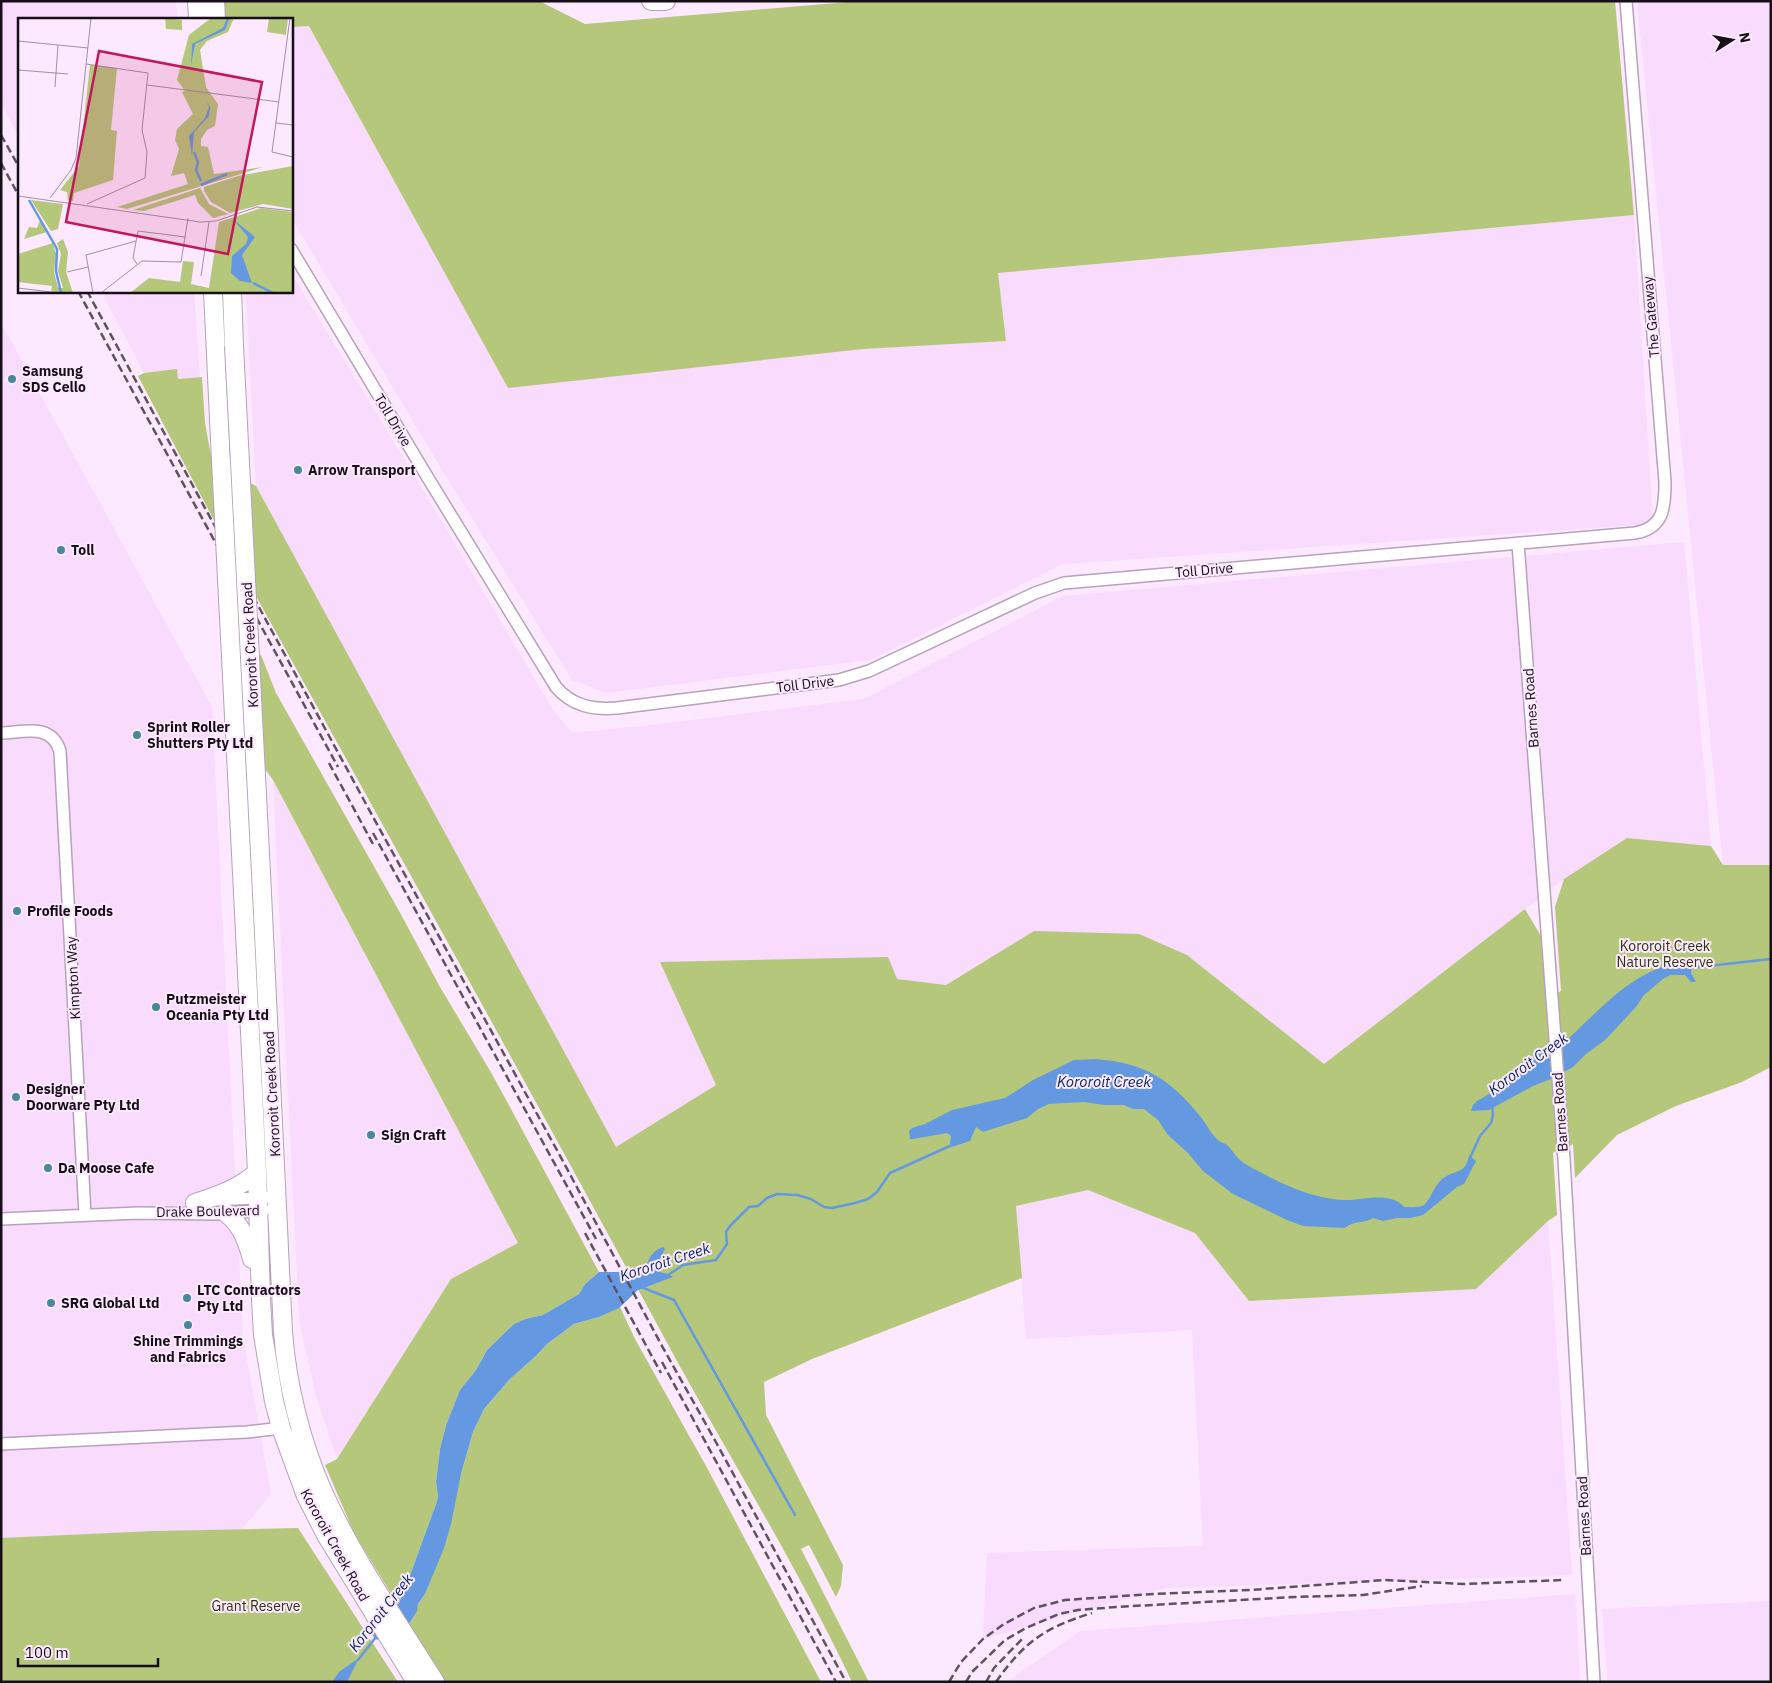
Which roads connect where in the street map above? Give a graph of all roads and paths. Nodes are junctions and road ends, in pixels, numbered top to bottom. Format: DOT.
graph roads {
  1 [pos="197,1"];
  2 [pos="215,1"];
  3 [pos="651,1"];
  4 [pos="666,1"];
  5 [pos="1626,1"];
  6 [pos="198,18"];
  7 [pos="216,18"];
  8 [pos="292,251"];
  9 [pos="213,292"];
  10 [pos="232,292"];
  11 [pos="1552,540"];
  12 [pos="1518,543"];
  13 [pos="1,733"];
  14 [pos="257,1172"];
  15 [pos="195,1203"];
  16 [pos="277,1203"];
  17 [pos="257,1205"];
  18 [pos="138,1213"];
  19 [pos="226,1213"];
  20 [pos="85,1215"];
  21 [pos="1,1219"];
  22 [pos="260,1299"];
  23 [pos="281,1428"];
  24 [pos="1,1444"];
  25 [pos="369,1590"];
  26 [pos="416,1682"];
  27 [pos="435,1682"];
  28 [pos="1594,1682"];
  1 -- 6 [label="main road"];
  2 -- 7 [label="main road"];
  3 -- 4 [label="main road"];
  5 -- 11 [label="street, The Gateway"];
  8 -- 12 [label="street, Toll Drive"];
  9 -- 14 [label="main road, Kororoit Creek Road, bridge"];
  10 -- 16 [label="main road, Kororoit Creek Road, bridge"];
  11 -- 12 [label="street, Toll Drive"];
  12 -- 28 [label="street, Barnes Road"];
  13 -- 20 [label="street, Kimpton Way"];
  14 -- 15 [label="main road"];
  14 -- 17 [label="main road, Kororoit Creek Road"];
  15 -- 17 [label="street, Drake Boulevard"];
  15 -- 18 [label="street, Drake Boulevard"];
  16 -- 17 [label="street, Drake Boulevard"];
  16 -- 25 [label="main road, Kororoit Creek Road"];
  17 -- 19 [label="street, Drake Boulevard"];
  17 -- 22 [label="main road, Kororoit Creek Road"];
  18 -- 19 [label="street, Drake Boulevard"];
  18 -- 20 [label="street, Drake Boulevard"];
  19 -- 22 [label="main road"];
  20 -- 21 [label="street, Drake Boulevard"];
  22 -- 23 [label="main road, Kororoit Creek Road"];
  23 -- 24 [label="street"];
  23 -- 25 [label="main road, Kororoit Creek Road"];
  25 -- 26 [label="main road, Kororoit Creek Road"];
  25 -- 27 [label="main road, Kororoit Creek Road"];
}
